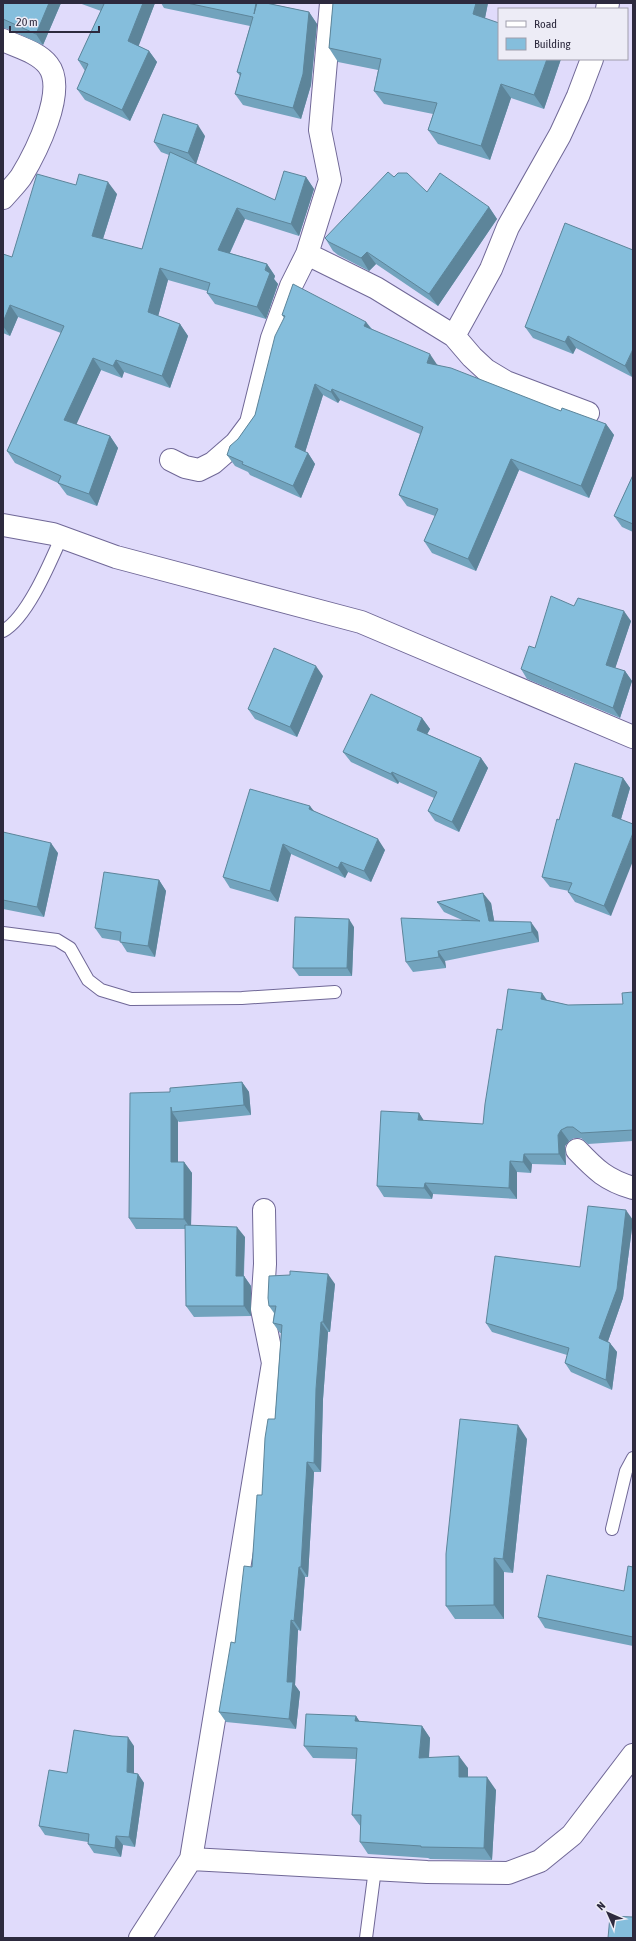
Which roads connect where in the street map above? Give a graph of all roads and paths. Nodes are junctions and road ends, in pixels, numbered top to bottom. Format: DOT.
graph roads {
  1 [pos="332,3"];
  2 [pos="3,40"];
  3 [pos="592,60"];
  4 [pos="3,198"];
  5 [pos="307,254"];
  6 [pos="454,336"];
  7 [pos="588,413"];
  8 [pos="171,460"];
  9 [pos="3,525"];
  10 [pos="61,538"];
  11 [pos="3,631"];
  12 [pos="633,737"];
  13 [pos="3,933"];
  14 [pos="335,992"];
  15 [pos="577,1150"];
  16 [pos="633,1188"];
  17 [pos="264,1210"];
  18 [pos="633,1458"];
  19 [pos="612,1529"];
  20 [pos="633,1755"];
  21 [pos="191,1859"];
  22 [pos="374,1869"];
  23 [pos="140,1938"];
  24 [pos="366,1938"];
  1 -- 5 [label="street"];
  2 -- 4 [label="street"];
  3 -- 6 [label="street"];
  5 -- 6 [label="street"];
  5 -- 8 [label="street"];
  6 -- 7 [label="street"];
  9 -- 10 [label="street"];
  10 -- 11 [label="lane"];
  10 -- 12 [label="street"];
  13 -- 14 [label="lane"];
  15 -- 16 [label="street"];
  17 -- 21 [label="street"];
  18 -- 19 [label="lane"];
  20 -- 22 [label="street"];
  21 -- 22 [label="street"];
  21 -- 23 [label="street"];
  22 -- 24 [label="lane"];
}
